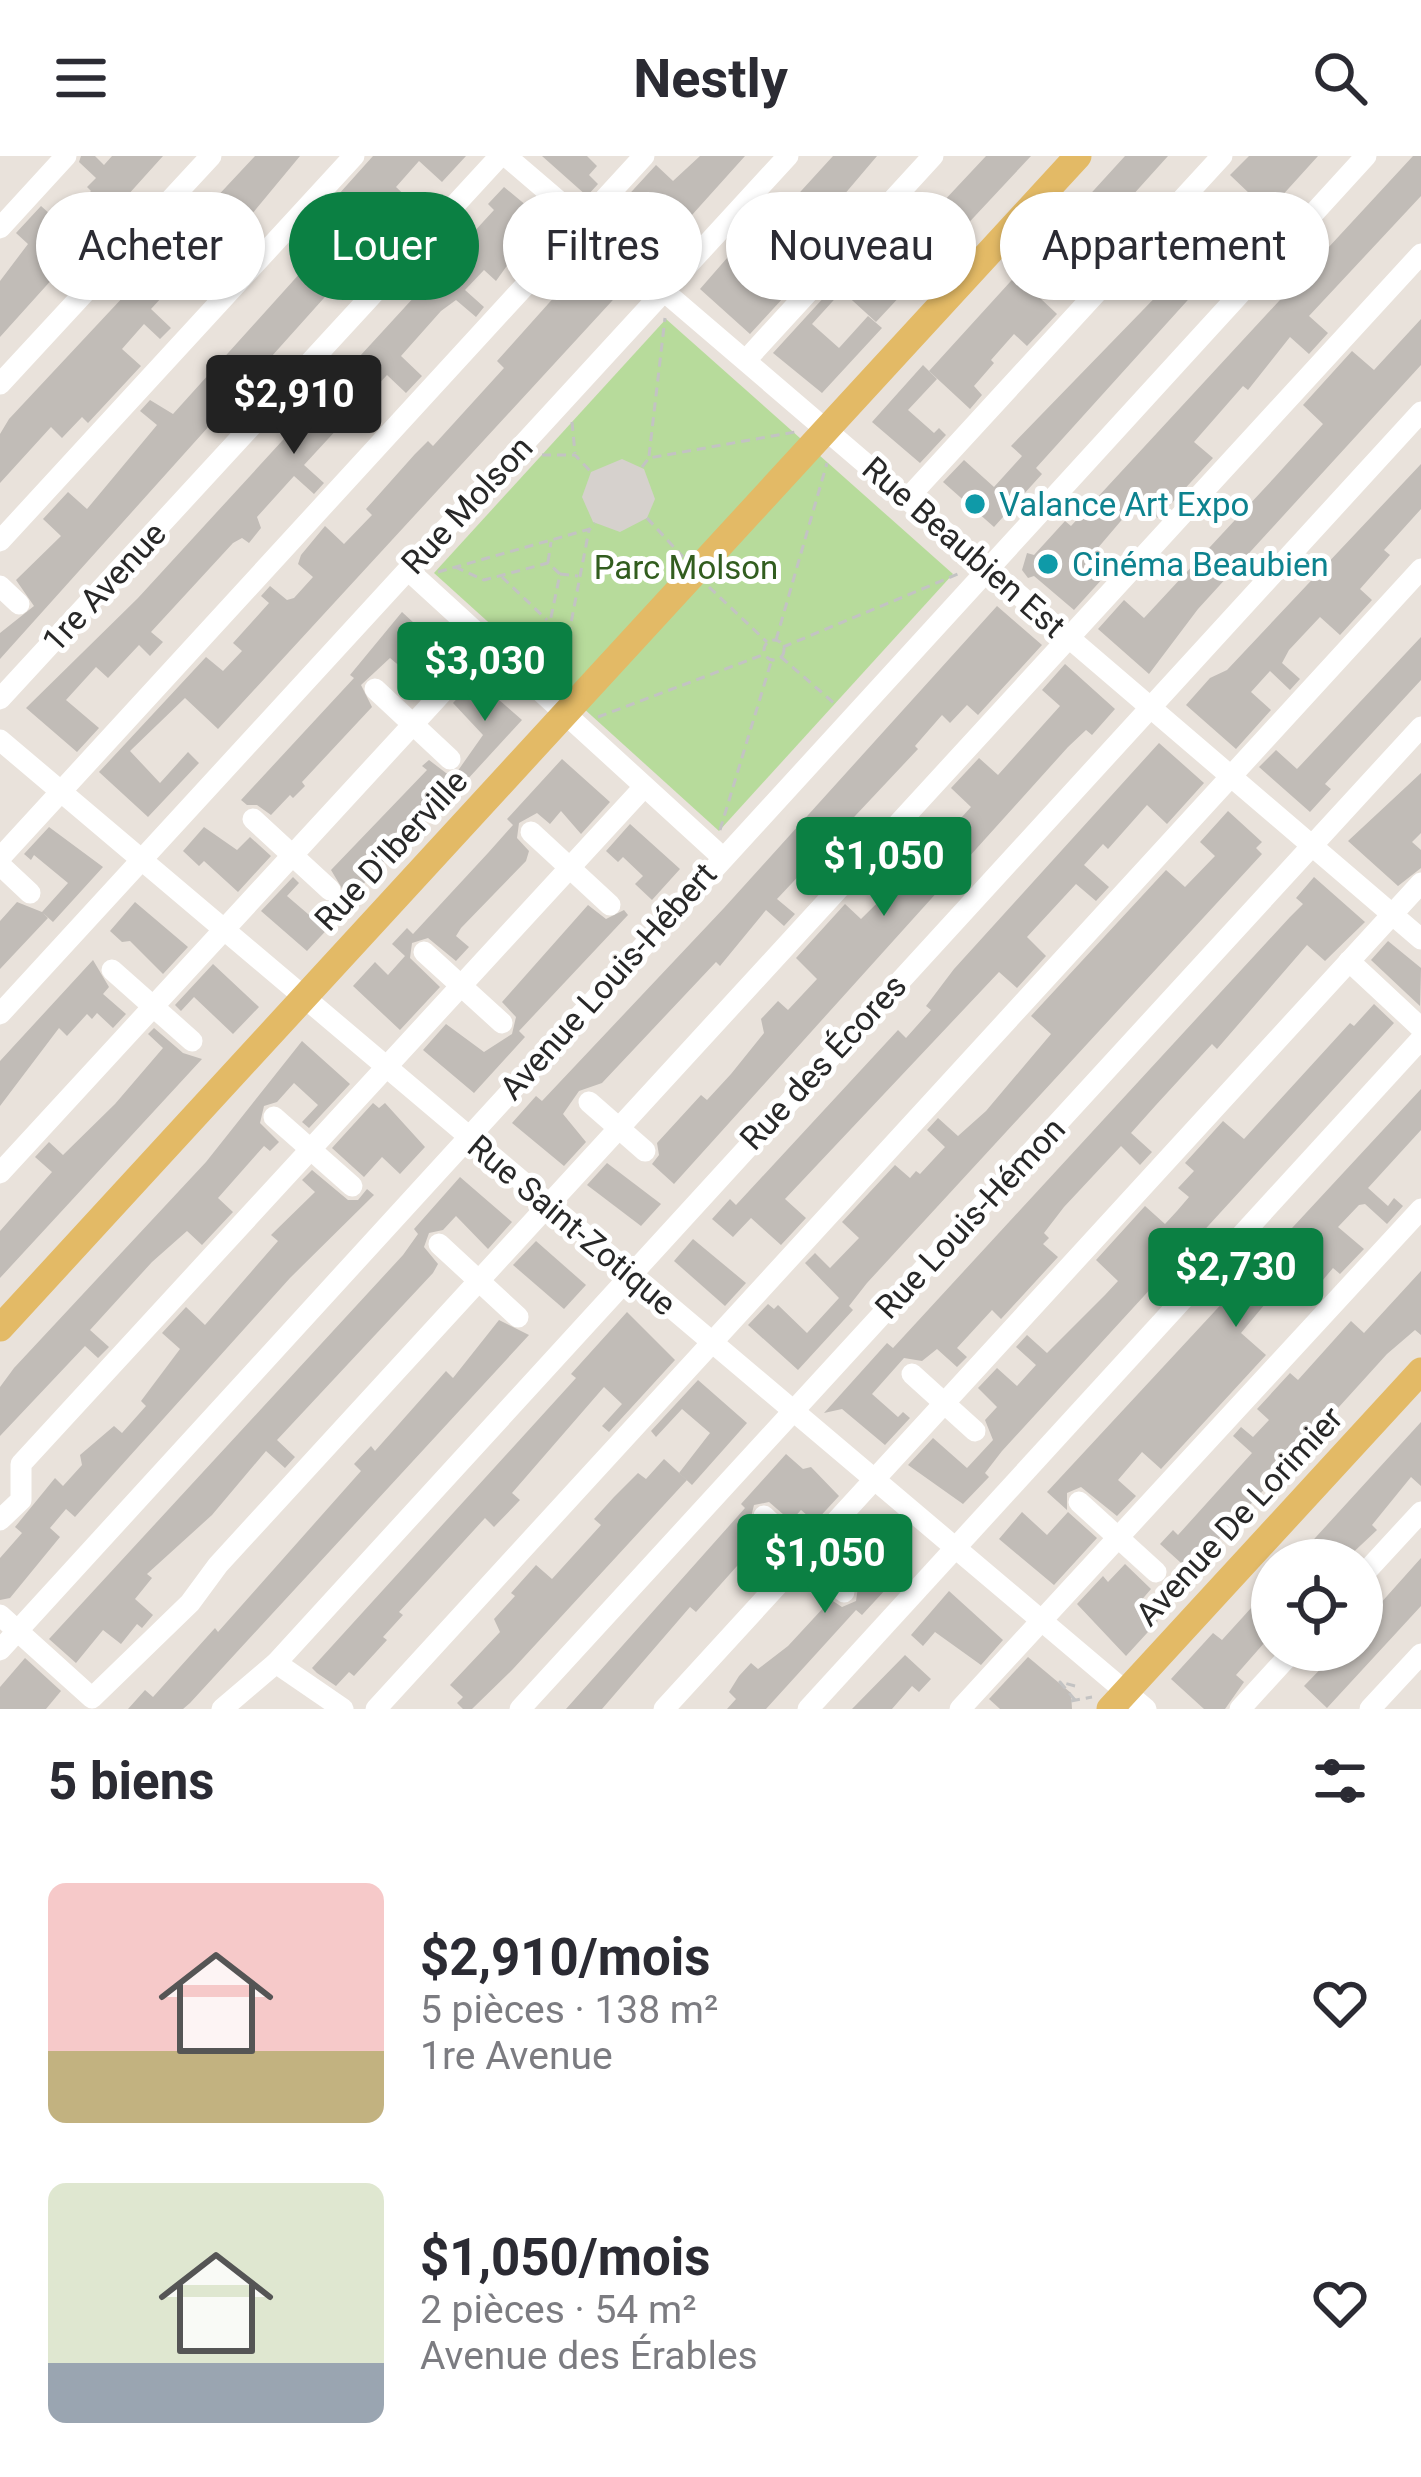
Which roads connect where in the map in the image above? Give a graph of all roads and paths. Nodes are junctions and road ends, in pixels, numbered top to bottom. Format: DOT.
graph roads {
  1 [pos="66,156"];
  2 [pos="211,156"];
  3 [pos="354,156"];
  4 [pos="503,156"];
  5 [pos="644,156"];
  6 [pos="788,156"];
  7 [pos="933,156"];
  8 [pos="1078,156"];
  9 [pos="1222,156"];
  10 [pos="1366,156"];
  11 [pos="548,192"];
  12 [pos="611,192"];
  13 [pos="0,228"];
  14 [pos="702,250"];
  15 [pos="1421,254"];
  16 [pos="512,300"];
  17 [pos="657,300"];
  18 [pos="674,300"];
  19 [pos="667,319"];
  20 [pos="746,360"];
  21 [pos="0,384"];
  22 [pos="1421,412"];
  23 [pos="572,422"];
  24 [pos="828,429"];
  25 [pos="794,432"];
  26 [pos="542,455"];
  27 [pos="575,455"];
  28 [pos="649,458"];
  29 [pos="827,460"];
  30 [pos="642,467"];
  31 [pos="591,472"];
  32 [pos="907,499"];
  33 [pos="647,518"];
  34 [pos="595,523"];
  35 [pos="590,529"];
  36 [pos="551,540"];
  37 [pos="0,541"];
  38 [pos="684,558"];
  39 [pos="548,563"];
  40 [pos="454,567"];
  41 [pos="988,568"];
  42 [pos="1421,569"];
  43 [pos="408,570"];
  44 [pos="434,573"];
  45 [pos="560,574"];
  46 [pos="953,574"];
  47 [pos="501,576"];
  48 [pos="580,576"];
  49 [pos="0,586"];
  50 [pos="708,586"];
  51 [pos="20,604"];
  52 [pos="550,622"];
  53 [pos="1069,638"];
  54 [pos="776,640"];
  55 [pos="767,642"];
  56 [pos="485,645"];
  57 [pos="783,647"];
  58 [pos="765,654"];
  59 [pos="781,656"];
  60 [pos="564,657"];
  61 [pos="772,659"];
  62 [pos="558,687"];
  63 [pos="375,689"];
  64 [pos="0,699"];
  65 [pos="835,704"];
  66 [pos="1149,708"];
  67 [pos="579,715"];
  68 [pos="413,724"];
  69 [pos="1421,727"];
  70 [pos="0,740"];
  71 [pos="450,759"];
  72 [pos="1232,776"];
  73 [pos="644,787"];
  74 [pos="61,791"];
  75 [pos="254,819"];
  76 [pos="719,830"];
  77 [pos="531,832"];
  78 [pos="1312,846"];
  79 [pos="292,855"];
  80 [pos="722,857"];
  81 [pos="141,859"];
  82 [pos="0,861"];
  83 [pos="569,868"];
  84 [pos="1421,883"];
  85 [pos="330,890"];
  86 [pos="30,893"];
  87 [pos="610,905"];
  88 [pos="1392,914"];
  89 [pos="224,929"];
  90 [pos="1421,939"];
  91 [pos="424,952"];
  92 [pos="1349,962"];
  93 [pos="112,970"];
  94 [pos="461,986"];
  95 [pos="304,997"];
  96 [pos="153,1006"];
  97 [pos="0,1014"];
  98 [pos="502,1023"];
  99 [pos="1421,1028"];
  100 [pos="1421,1040"];
  101 [pos="193,1041"];
  102 [pos="386,1067"];
  103 [pos="590,1102"];
  104 [pos="274,1117"];
  105 [pos="620,1128"];
  106 [pos="466,1136"];
  107 [pos="310,1149"];
  108 [pos="645,1150"];
  109 [pos="0,1173"];
  110 [pos="352,1186"];
  111 [pos="548,1204"];
  112 [pos="1421,1209"];
  113 [pos="439,1244"];
  114 [pos="628,1273"];
  115 [pos="478,1281"];
  116 [pos="518,1317"];
  117 [pos="0,1328"];
  118 [pos="710,1342"];
  119 [pos="1421,1371"];
  120 [pos="912,1374"];
  121 [pos="943,1402"];
  122 [pos="791,1412"];
  123 [pos="975,1431"];
  124 [pos="873,1481"];
  125 [pos="1079,1502"];
  126 [pos="1421,1512"];
  127 [pos="764,1516"];
  128 [pos="0,1520"];
  129 [pos="1118,1536"];
  130 [pos="952,1548"];
  131 [pos="1383,1553"];
  132 [pos="805,1555"];
  133 [pos="1156,1572"];
  134 [pos="844,1592"];
  135 [pos="0,1615"];
  136 [pos="1039,1622"];
  137 [pos="18,1630"];
  138 [pos="0,1650"];
  139 [pos="1421,1654"];
  140 [pos="275,1664"];
  141 [pos="1275,1671"];
  142 [pos="1079,1687"];
  143 [pos="1118,1702"];
  144 [pos="98,1704"];
  145 [pos="337,1708"];
  146 [pos="223,1709"];
  147 [pos="376,1709"];
  148 [pos="520,1709"];
  149 [pos="664,1709"];
  150 [pos="808,1709"];
  151 [pos="960,1709"];
  152 [pos="1240,1709"];
  153 [pos="1370,1709"];
  1 -- 13 [label="street"];
  2 -- 21 [label="street"];
  3 -- 37 [label="street"];
  4 -- 11 [label="street, Rue Beaubien Est"];
  4 -- 64 [label="street, 1re Avenue"];
  5 -- 12 [label="street"];
  6 -- 14 [label="street, Rue Molson"];
  7 -- 20 [label="street"];
  8 -- 24 [label="main road, Rue D'Iberville"];
  9 -- 32 [label="street"];
  10 -- 41 [label="street, Avenue Louis-Hébert"];
  15 -- 53 [label="street"];
  16 -- 74 [label="street"];
  17 -- 43 [label="street, Rue Molson"];
  18 -- 20 [label="street, Rue Beaubien Est"];
  19 -- 28 [label="path"];
  20 -- 24 [label="street, Rue Beaubien Est"];
  22 -- 66 [label="street, Rue des Écores"];
  23 -- 27 [label="path"];
  24 -- 32 [label="street, Rue Beaubien Est"];
  24 -- 67 [label="main road, Rue D'Iberville"];
  25 -- 28 [label="path"];
  26 -- 27 [label="path"];
  27 -- 31 [label="path"];
  28 -- 30 [label="path"];
  29 -- 54 [label="path"];
  32 -- 41 [label="street, Rue Beaubien Est"];
  33 -- 38 [label="path"];
  34 -- 35 [label="path"];
  35 -- 36 [label="path"];
  35 -- 48 [label="path"];
  36 -- 39 [label="path"];
  36 -- 40 [label="path"];
  39 -- 45 [label="path"];
  39 -- 47 [label="path"];
  40 -- 44 [label="path"];
  40 -- 47 [label="path"];
  41 -- 53 [label="street, Rue Beaubien Est"];
  41 -- 80 [label="street, Avenue Louis-Hébert"];
  42 -- 72 [label="street"];
  43 -- 56 [label="street"];
  43 -- 81 [label="street, Rue Molson"];
  45 -- 48 [label="path"];
  45 -- 52 [label="path"];
  46 -- 57 [label="path"];
  47 -- 52 [label="path"];
  48 -- 60 [label="path"];
  49 -- 51 [label="street"];
  50 -- 55 [label="path"];
  52 -- 60 [label="path"];
  53 -- 66 [label="street, Rue Beaubien Est"];
  53 -- 105 [label="street"];
  54 -- 55 [label="path"];
  54 -- 57 [label="path"];
  55 -- 58 [label="path"];
  56 -- 67 [label="street"];
  56 -- 68 [label="street"];
  57 -- 59 [label="path"];
  58 -- 61 [label="path"];
  58 -- 67 [label="path"];
  59 -- 61 [label="path"];
  59 -- 65 [label="path"];
  60 -- 62 [label="path"];
  61 -- 76 [label="path"];
  63 -- 68 [label="street"];
  66 -- 72 [label="street, Rue Beaubien Est"];
  66 -- 114 [label="street, Rue des Écores"];
  67 -- 73 [label="street"];
  67 -- 95 [label="main road, Rue D'Iberville"];
  68 -- 71 [label="street"];
  68 -- 79 [label="street"];
  69 -- 78 [label="street, Rue Louis-Hémon"];
  70 -- 74 [label="street, Rue Saint-Zotique"];
  72 -- 78 [label="street, Rue Beaubien Est"];
  72 -- 118 [label="street"];
  73 -- 80 [label="street"];
  73 -- 83 [label="street"];
  74 -- 81 [label="street, Rue Saint-Zotique"];
  74 -- 82 [label="street"];
  75 -- 79 [label="street"];
  77 -- 83 [label="street"];
  78 -- 88 [label="street, Rue Beaubien Est"];
  78 -- 122 [label="street, Rue Louis-Hémon"];
  79 -- 85 [label="street"];
  79 -- 89 [label="street"];
  80 -- 106 [label="street, Avenue Louis-Hébert"];
  81 -- 89 [label="street, Rue Saint-Zotique"];
  81 -- 97 [label="street, Rue Molson"];
  82 -- 86 [label="street"];
  83 -- 87 [label="street"];
  83 -- 94 [label="street"];
  84 -- 88 [label="street"];
  88 -- 90 [label="street, Rue Beaubien Est"];
  88 -- 92 [label="street"];
  89 -- 95 [label="street, Rue Saint-Zotique"];
  89 -- 96 [label="street"];
  91 -- 94 [label="street"];
  92 -- 99 [label="street"];
  92 -- 121 [label="street"];
  93 -- 96 [label="street"];
  94 -- 98 [label="street"];
  94 -- 102 [label="street"];
  95 -- 102 [label="street, Rue Saint-Zotique"];
  95 -- 117 [label="main road, Rue D'Iberville"];
  96 -- 101 [label="street"];
  96 -- 109 [label="street"];
  100 -- 130 [label="street"];
  102 -- 106 [label="street, Rue Saint-Zotique"];
  102 -- 107 [label="street"];
  103 -- 105 [label="street"];
  104 -- 107 [label="street"];
  105 -- 108 [label="street"];
  105 -- 111 [label="street"];
  106 -- 111 [label="street, Rue Saint-Zotique"];
  106 -- 137 [label="street, Avenue Louis-Hébert"];
  107 -- 110 [label="street"];
  107 -- 128 [label="street"];
  111 -- 114 [label="street, Rue Saint-Zotique"];
  111 -- 115 [label="street"];
  112 -- 129 [label="street"];
  113 -- 115 [label="street"];
  114 -- 118 [label="street, Rue Saint-Zotique"];
  114 -- 140 [label="street, Rue des Écores"];
  115 -- 116 [label="street"];
  115 -- 144 [label="street"];
  118 -- 122 [label="street, Rue Saint-Zotique"];
  118 -- 147 [label="street"];
  119 -- 143 [label="main road, Avenue De Lorimier"];
  120 -- 121 [label="street"];
  121 -- 123 [label="street"];
  121 -- 124 [label="street"];
  122 -- 124 [label="street, Rue Saint-Zotique"];
  122 -- 148 [label="street, Rue Louis-Hémon"];
  124 -- 130 [label="street, Rue Saint-Zotique"];
  124 -- 132 [label="street"];
  125 -- 129 [label="street"];
  126 -- 131 [label="street"];
  127 -- 132 [label="street"];
  129 -- 133 [label="street"];
  129 -- 136 [label="street"];
  130 -- 136 [label="street, Rue Saint-Zotique"];
  130 -- 150 [label="street"];
  132 -- 134 [label="street"];
  132 -- 149 [label="street"];
  135 -- 137 [label="street"];
  136 -- 143 [label="street, Rue Saint-Zotique"];
  136 -- 151 [label="street"];
  137 -- 138 [label="street, Avenue Louis-Hébert"];
  137 -- 144 [label="street"];
  139 -- 153 [label="street"];
  140 -- 145 [label="street"];
  140 -- 146 [label="street, Rue des Écores"];
  141 -- 152 [label="street"];
  142 -- 143 [label="path"];
}
